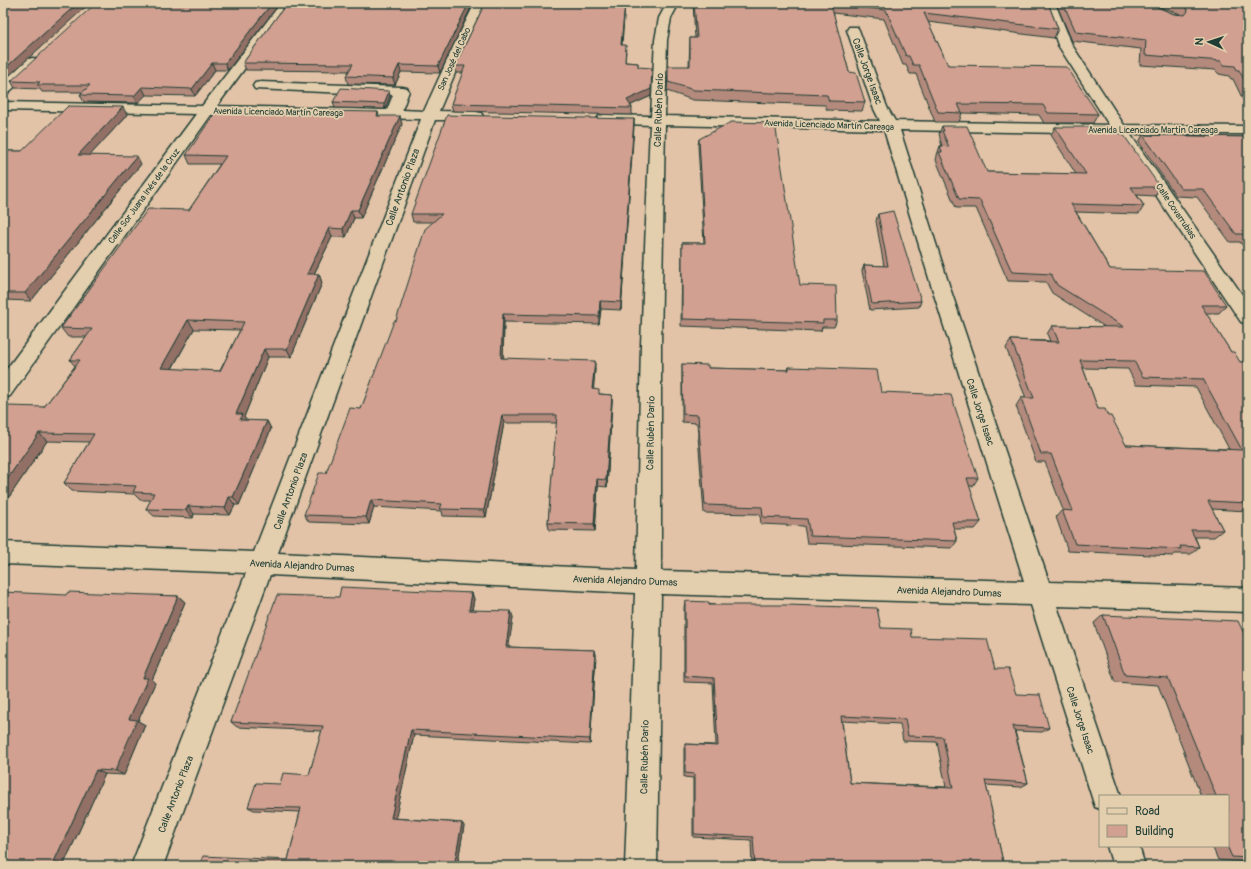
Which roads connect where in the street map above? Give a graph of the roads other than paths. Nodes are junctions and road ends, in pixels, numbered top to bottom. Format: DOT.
graph roads {
  1 [pos="287,3"];
  2 [pos="481,3"];
  3 [pos="673,3"];
  4 [pos="1049,3"];
  5 [pos="853,30"];
  6 [pos="43,54"];
  7 [pos="260,86"];
  8 [pos="3,90"];
  9 [pos="3,106"];
  10 [pos="206,111"];
  11 [pos="394,114"];
  12 [pos="429,115"];
  13 [pos="492,116"];
  14 [pos="586,118"];
  15 [pos="658,120"];
  16 [pos="890,127"];
  17 [pos="1120,130"];
  18 [pos="1248,130"];
  19 [pos="1248,316"];
  20 [pos="3,390"];
  21 [pos="3,553"];
  22 [pos="263,563"];
  23 [pos="648,582"];
  24 [pos="1040,594"];
  25 [pos="1248,600"];
  26 [pos="1106,795"];
  27 [pos="1123,847"];
  28 [pos="147,866"];
  29 [pos="641,866"];
  30 [pos="1129,866"];
  1 -- 10 [label="street, Calle Sor Juana Inés de la Cruz"];
  2 -- 12 [label="street, San José del Cabo"];
  3 -- 15 [label="street, Calle Rubén Darío"];
  4 -- 17 [label="street, Calle Covarrubias"];
  5 -- 16 [label="street, Calle Jorge Isaac"];
  6 -- 8 [label="street"];
  7 -- 11 [label="street"];
  9 -- 10 [label="street, Avenida Licenciado Martín Careaga"];
  10 -- 11 [label="street, Avenida Licenciado Martín Careaga"];
  10 -- 20 [label="street, Calle Sor Juana Inés de la Cruz"];
  11 -- 12 [label="street, Avenida Licenciado Martín Careaga"];
  12 -- 13 [label="street, Avenida Licenciado Martín Careaga"];
  12 -- 22 [label="street, Calle Antonio Plaza"];
  14 -- 15 [label="street, Avenida Licenciado Martín Careaga"];
  15 -- 16 [label="street, Avenida Licenciado Martín Careaga"];
  15 -- 23 [label="street, Calle Rubén Darío"];
  16 -- 17 [label="street, Avenida Licenciado Martín Careaga"];
  16 -- 24 [label="street, Calle Jorge Isaac"];
  17 -- 18 [label="street, Avenida Licenciado Martín Careaga"];
  17 -- 19 [label="street, Calle Covarrubias"];
  21 -- 22 [label="street, Avenida Alejandro Dumas"];
  22 -- 23 [label="street, Avenida Alejandro Dumas"];
  22 -- 28 [label="street, Calle Antonio Plaza"];
  23 -- 24 [label="street, Avenida Alejandro Dumas"];
  23 -- 29 [label="street, Calle Rubén Darío"];
  24 -- 25 [label="street, Avenida Alejandro Dumas"];
  24 -- 26 [label="street, Calle Jorge Isaac"];
  27 -- 30 [label="street"];
}
